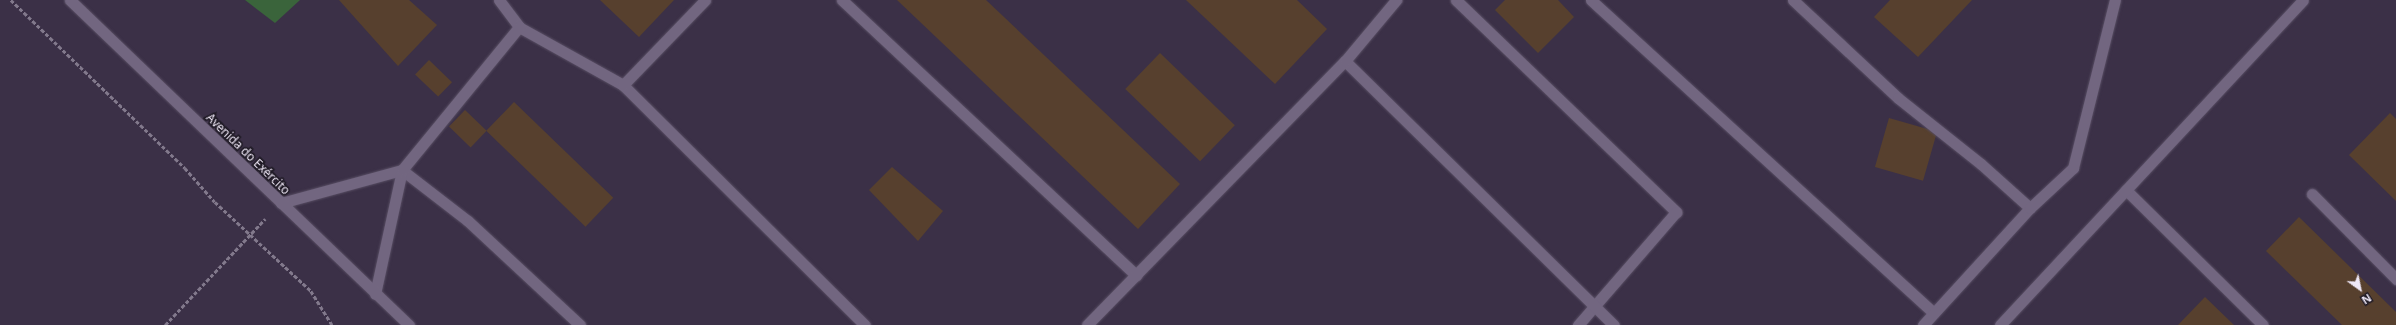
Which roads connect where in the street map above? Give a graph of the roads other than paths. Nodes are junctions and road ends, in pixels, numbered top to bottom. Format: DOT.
graph roads {
  1 [pos="70,0"];
  2 [pos="499,0"];
  3 [pos="705,0"];
  4 [pos="842,0"];
  5 [pos="1396,0"];
  6 [pos="1456,0"];
  7 [pos="1591,0"];
  8 [pos="1793,0"];
  9 [pos="2115,0"];
  10 [pos="2303,0"];
  11 [pos="519,27"];
  12 [pos="1345,61"];
  13 [pos="623,85"];
  14 [pos="402,170"];
  15 [pos="2126,190"];
  16 [pos="2312,194"];
  17 [pos="281,203"];
  18 [pos="2030,208"];
  19 [pos="1136,275"];
  20 [pos="2396,279"];
  21 [pos="376,294"];
  22 [pos="1595,306"];
  23 [pos="1934,313"];
  24 [pos="409,325"];
  25 [pos="580,325"];
  26 [pos="865,325"];
  27 [pos="1087,325"];
  28 [pos="1578,325"];
  29 [pos="1614,325"];
  30 [pos="1923,325"];
  31 [pos="2000,325"];
  32 [pos="2263,325"];
  1 -- 17 [label="street, Avenida do Exército"];
  2 -- 11 [label="street"];
  3 -- 13 [label="street"];
  4 -- 19 [label="street"];
  5 -- 12 [label="street"];
  6 -- 22 [label="street"];
  7 -- 23 [label="street"];
  8 -- 18 [label="street"];
  9 -- 18 [label="street"];
  10 -- 15 [label="street"];
  11 -- 13 [label="street"];
  11 -- 14 [label="street"];
  12 -- 19 [label="street"];
  12 -- 22 [label="street"];
  13 -- 26 [label="street"];
  14 -- 17 [label="street"];
  14 -- 21 [label="street"];
  14 -- 25 [label="street"];
  15 -- 31 [label="street"];
  15 -- 32 [label="street"];
  16 -- 20 [label="street"];
  17 -- 21 [label="street, Avenida do Exército"];
  18 -- 23 [label="street"];
  19 -- 27 [label="street"];
  21 -- 24 [label="street, Avenida do Exército"];
  22 -- 28 [label="street"];
  22 -- 29 [label="street"];
  23 -- 30 [label="street"];
}
